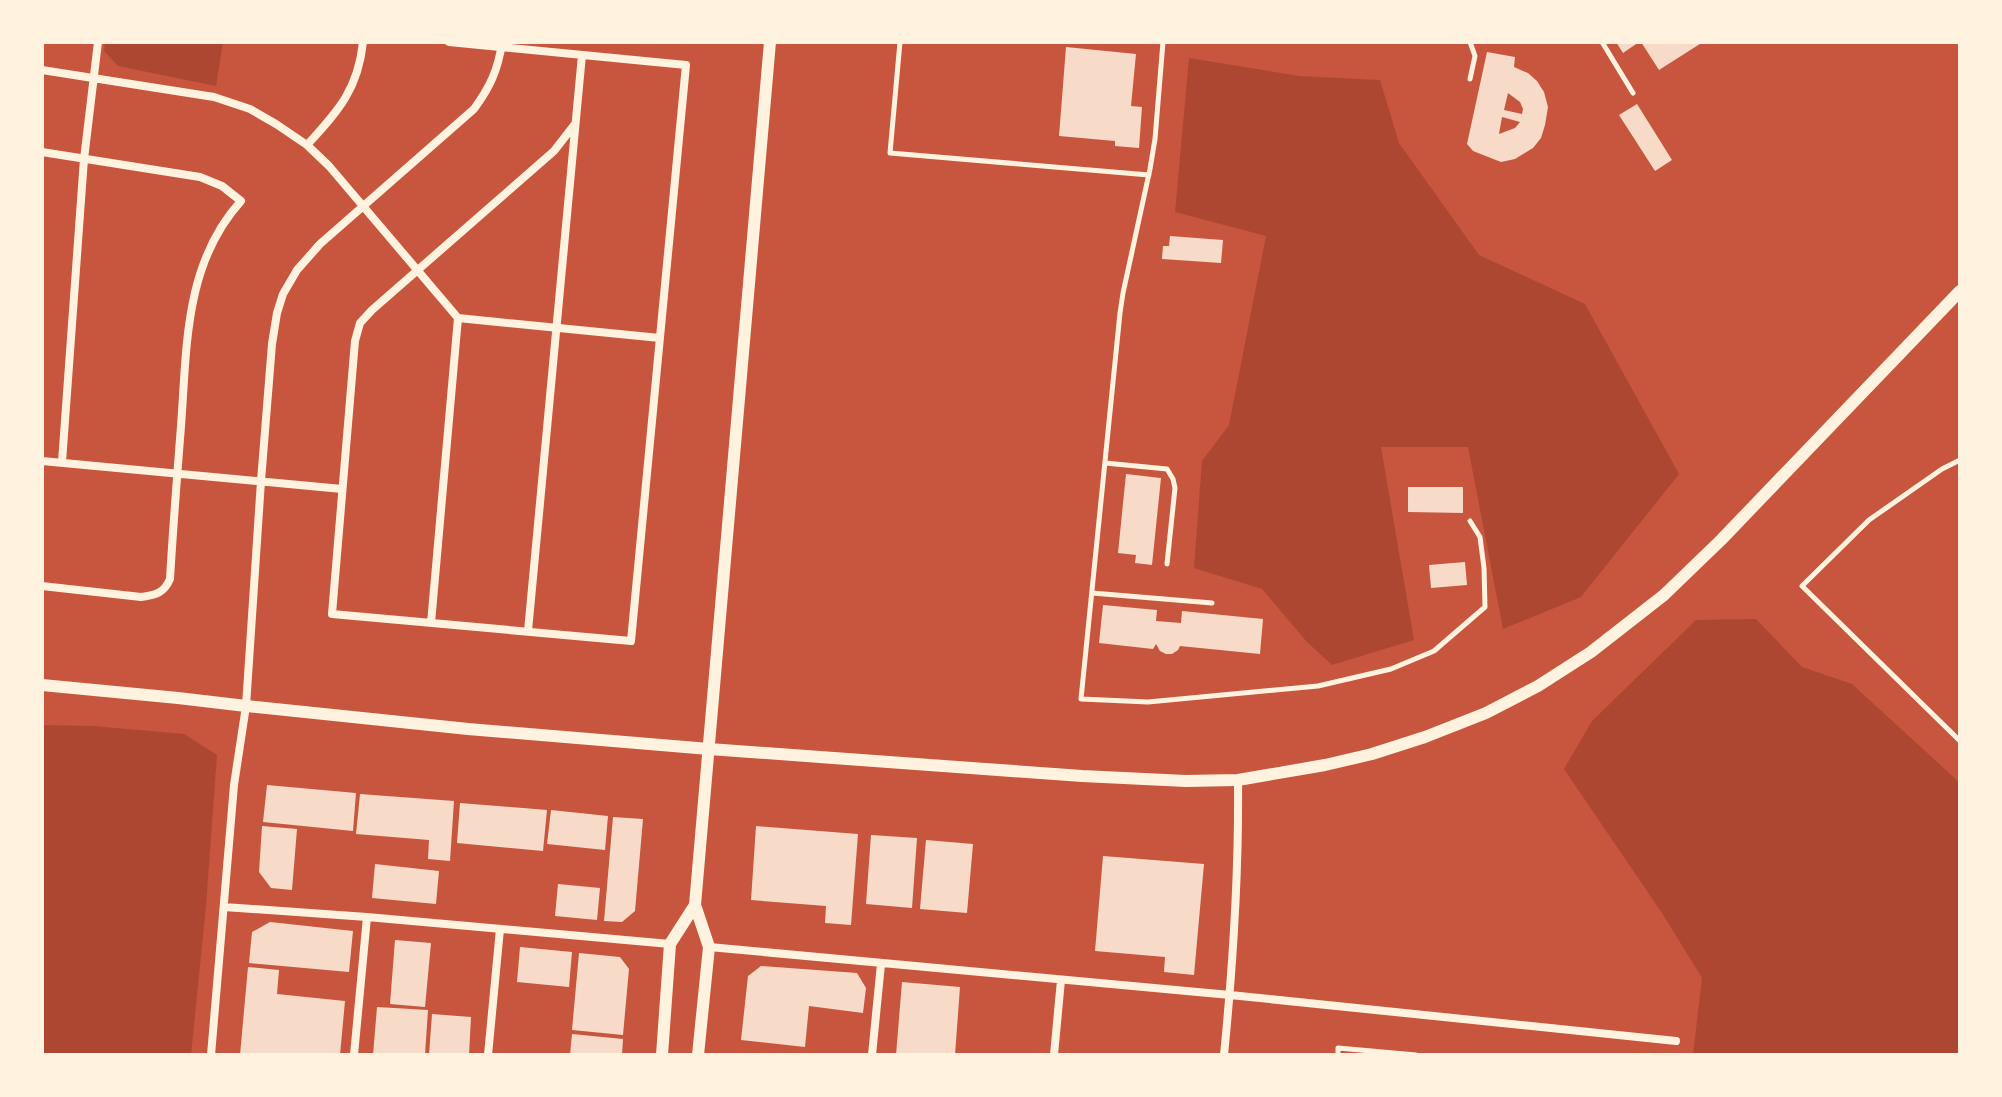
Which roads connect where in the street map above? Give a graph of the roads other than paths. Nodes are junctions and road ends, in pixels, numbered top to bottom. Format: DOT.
graph roads {
  1 [pos="98,42"];
  2 [pos="363,42"];
  3 [pos="449,42"];
  4 [pos="770,42"];
  5 [pos="900,42"];
  6 [pos="1163,42"];
  7 [pos="1470,42"];
  8 [pos="1602,42"];
  9 [pos="502,45"];
  10 [pos="582,55"];
  11 [pos="42,70"];
  12 [pos="93,77"];
  13 [pos="1470,79"];
  14 [pos="1633,93"];
  15 [pos="575,124"];
  16 [pos="307,145"];
  17 [pos="42,152"];
  18 [pos="84,159"];
  19 [pos="1149,175"];
  20 [pos="363,207"];
  21 [pos="418,271"];
  22 [pos="1960,291"];
  23 [pos="458,318"];
  24 [pos="556,327"];
  25 [pos="660,338"];
  26 [pos="1960,460"];
  27 [pos="42,461"];
  28 [pos="62,462"];
  29 [pos="1105,463"];
  30 [pos="177,473"];
  31 [pos="261,481"];
  32 [pos="342,489"];
  33 [pos="1470,521"];
  34 [pos="1167,564"];
  35 [pos="42,586"];
  36 [pos="1092,593"];
  37 [pos="1212,603"];
  38 [pos="431,623"];
  39 [pos="528,631"];
  40 [pos="42,685"];
  41 [pos="246,706"];
  42 [pos="1960,741"];
  43 [pos="709,749"];
  44 [pos="1238,780"];
  45 [pos="695,905"];
  46 [pos="224,907"];
  47 [pos="367,917"];
  48 [pos="500,929"];
  49 [pos="670,944"];
  50 [pos="709,947"];
  51 [pos="881,964"];
  52 [pos="1061,980"];
  53 [pos="1230,995"];
  54 [pos="1676,1041"];
  55 [pos="211,1055"];
  56 [pos="354,1055"];
  57 [pos="488,1055"];
  58 [pos="662,1055"];
  59 [pos="698,1055"];
  60 [pos="872,1055"];
  61 [pos="1054,1055"];
  62 [pos="1224,1055"];
  63 [pos="1338,1055"];
  64 [pos="1416,1055"];
  1 -- 12 [label="street"];
  2 -- 16 [label="street"];
  3 -- 9 [label="street"];
  4 -- 43 [label="street"];
  5 -- 19 [label="lane"];
  6 -- 19 [label="lane"];
  7 -- 13 [label="lane"];
  8 -- 14 [label="lane"];
  9 -- 10 [label="street"];
  9 -- 20 [label="street"];
  10 -- 15 [label="street"];
  10 -- 25 [label="street"];
  11 -- 12 [label="street"];
  12 -- 16 [label="street"];
  12 -- 18 [label="street"];
  15 -- 21 [label="street"];
  15 -- 24 [label="street"];
  16 -- 20 [label="street"];
  17 -- 18 [label="street"];
  18 -- 28 [label="street"];
  18 -- 30 [label="street"];
  19 -- 29 [label="lane"];
  20 -- 21 [label="street"];
  20 -- 31 [label="street"];
  21 -- 23 [label="street"];
  21 -- 32 [label="street"];
  22 -- 44 [label="street"];
  23 -- 24 [label="street"];
  23 -- 38 [label="street"];
  24 -- 25 [label="street"];
  24 -- 39 [label="street"];
  25 -- 39 [label="street"];
  26 -- 42 [label="lane"];
  27 -- 28 [label="street"];
  28 -- 30 [label="street"];
  29 -- 34 [label="lane"];
  29 -- 36 [label="lane"];
  30 -- 31 [label="street"];
  30 -- 35 [label="street"];
  31 -- 32 [label="street"];
  31 -- 41 [label="street"];
  32 -- 38 [label="street"];
  33 -- 36 [label="lane"];
  36 -- 37 [label="lane"];
  38 -- 39 [label="street"];
  40 -- 41 [label="street"];
  41 -- 43 [label="street"];
  41 -- 46 [label="street"];
  43 -- 44 [label="street"];
  43 -- 45 [label="street"];
  44 -- 53 [label="street"];
  45 -- 49 [label="street"];
  45 -- 50 [label="street"];
  46 -- 47 [label="street"];
  46 -- 55 [label="street"];
  47 -- 48 [label="street"];
  47 -- 56 [label="street"];
  48 -- 49 [label="street"];
  48 -- 57 [label="street"];
  49 -- 58 [label="street"];
  50 -- 51 [label="street"];
  50 -- 59 [label="street"];
  51 -- 52 [label="street"];
  51 -- 60 [label="street"];
  52 -- 53 [label="street"];
  52 -- 61 [label="street"];
  53 -- 54 [label="street"];
  53 -- 62 [label="street"];
  63 -- 64 [label="lane"];
}
